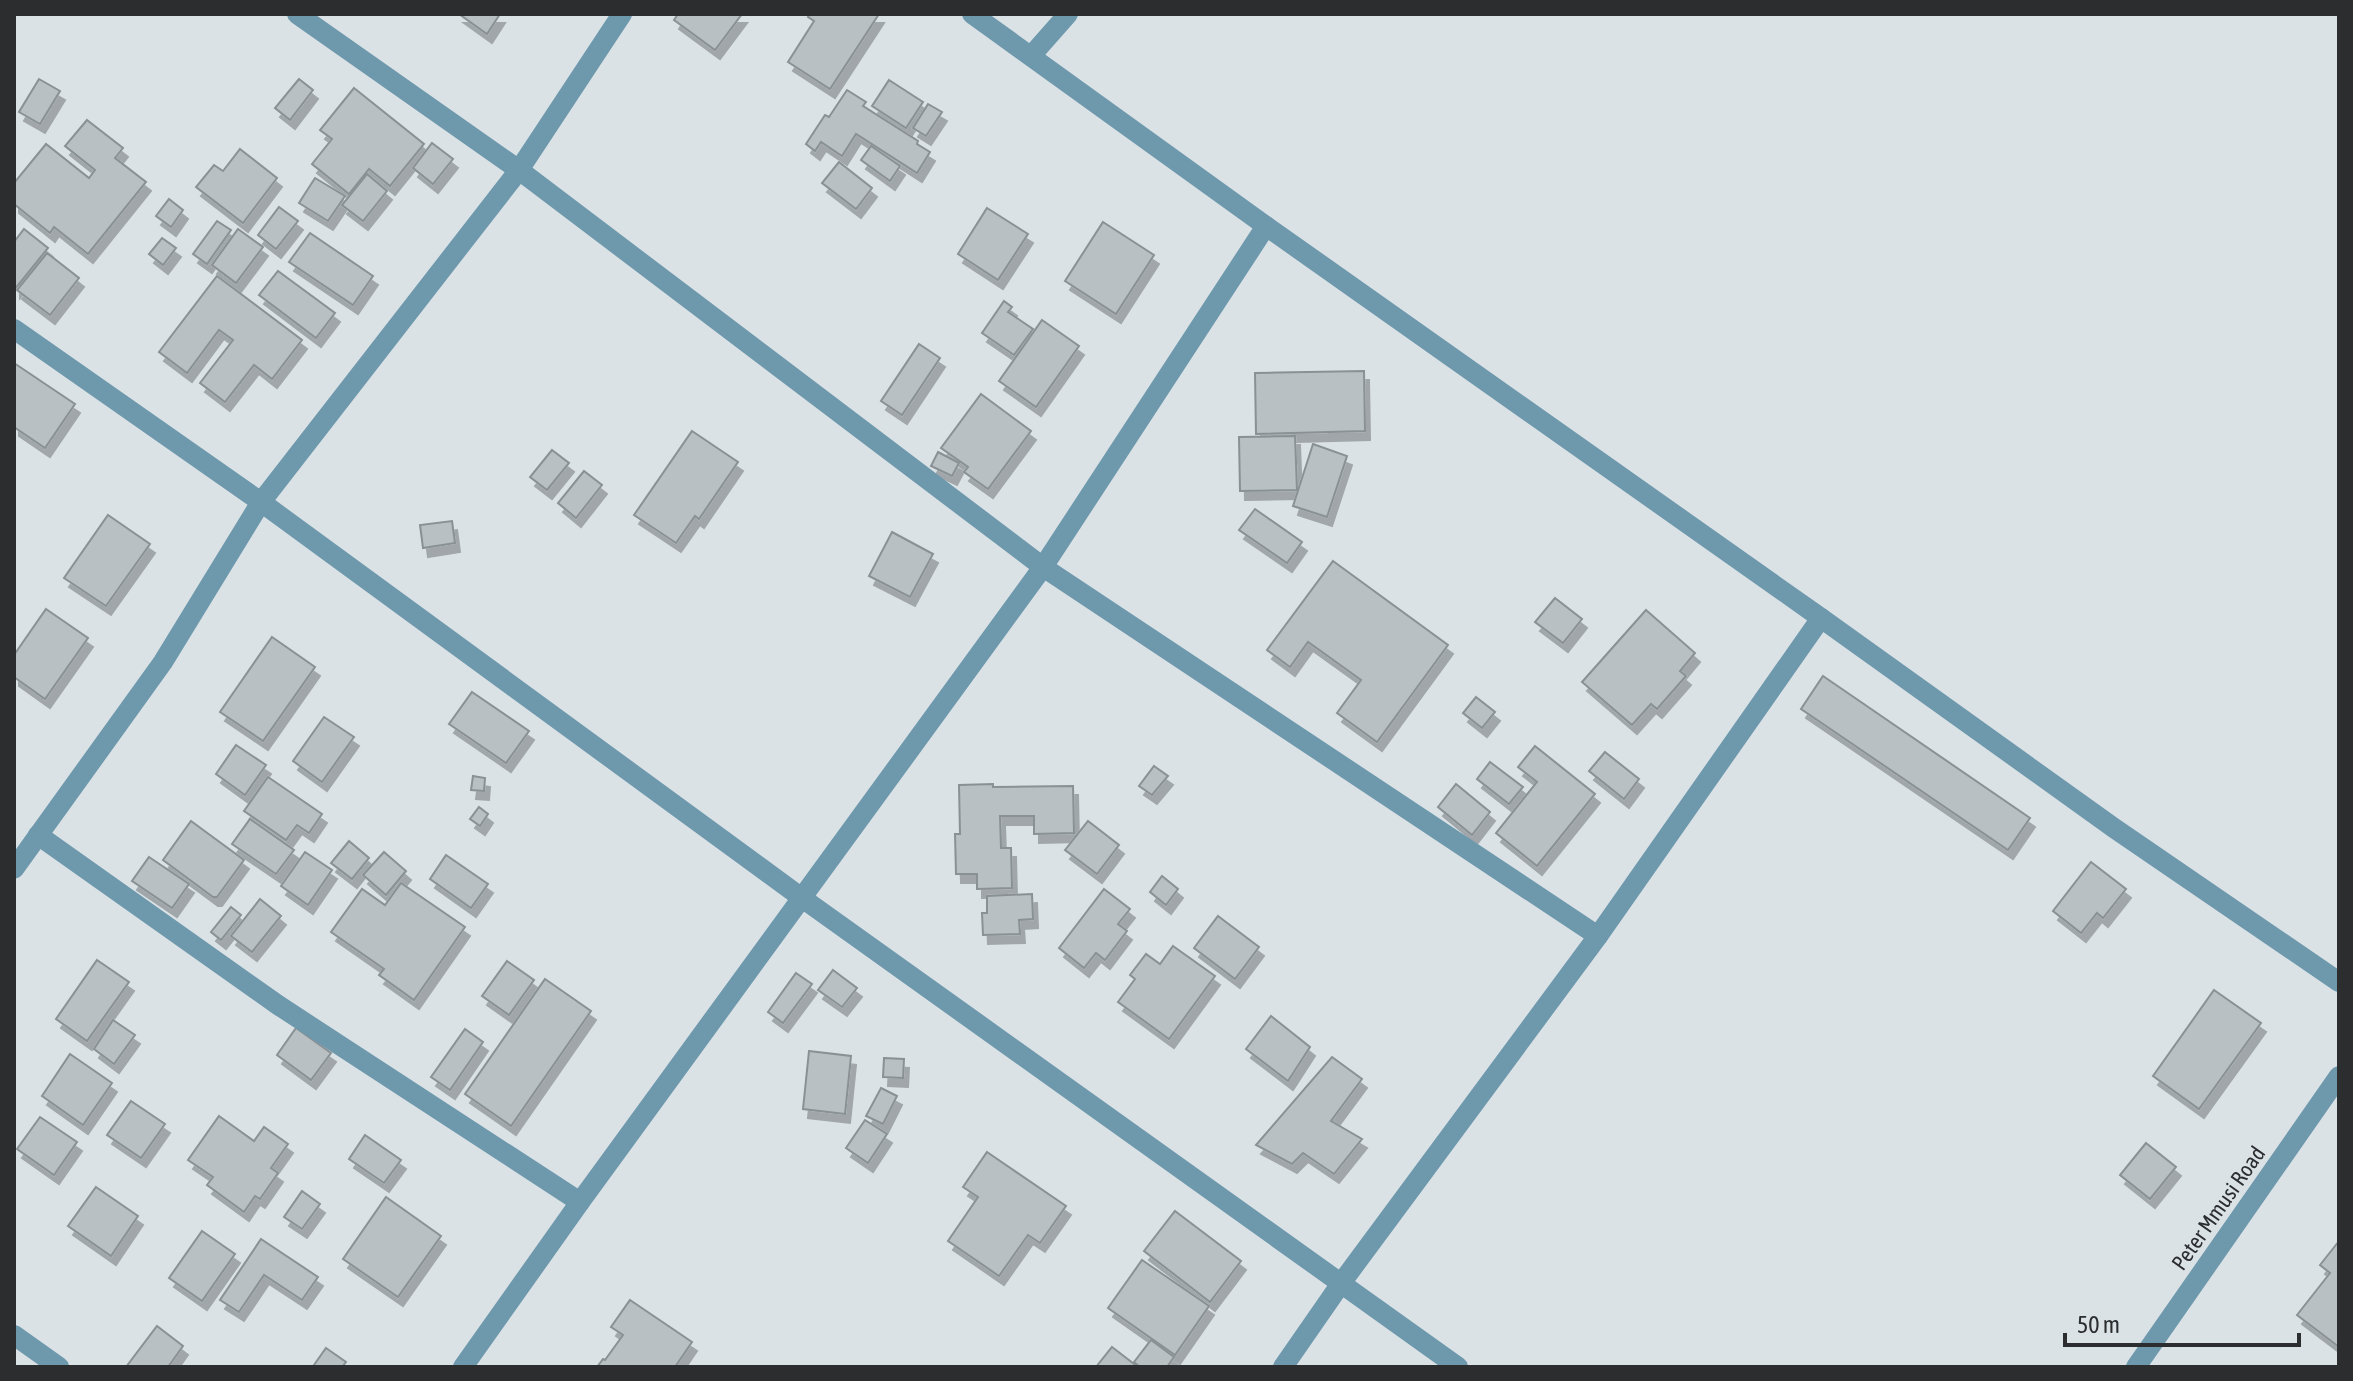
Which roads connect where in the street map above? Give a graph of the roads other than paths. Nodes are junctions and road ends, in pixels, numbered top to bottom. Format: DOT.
graph roads {
  1 [pos="297,14"];
  2 [pos="622,14"];
  3 [pos="972,14"];
  4 [pos="1068,14"];
  5 [pos="1031,56"];
  6 [pos="519,170"];
  7 [pos="1266,226"];
  8 [pos="14,329"];
  9 [pos="261,502"];
  10 [pos="1043,567"];
  11 [pos="1821,618"];
  12 [pos="38,835"];
  13 [pos="14,869"];
  14 [pos="802,898"];
  15 [pos="1598,936"];
  16 [pos="2339,982"];
  17 [pos="2339,1076"];
  18 [pos="580,1202"];
  19 [pos="1342,1282"];
  20 [pos="14,1335"];
  21 [pos="59,1367"];
  22 [pos="463,1367"];
  23 [pos="1283,1367"];
  24 [pos="1458,1367"];
  25 [pos="2136,1367"];
  1 -- 6 [label="street"];
  2 -- 6 [label="street"];
  3 -- 5 [label="street"];
  4 -- 5 [label="street"];
  5 -- 7 [label="street"];
  6 -- 9 [label="street"];
  6 -- 10 [label="street"];
  7 -- 10 [label="street"];
  7 -- 11 [label="street"];
  8 -- 9 [label="street"];
  9 -- 12 [label="street"];
  9 -- 14 [label="street"];
  10 -- 14 [label="street"];
  10 -- 15 [label="street"];
  11 -- 15 [label="street"];
  11 -- 16 [label="street"];
  12 -- 13 [label="street"];
  12 -- 18 [label="street"];
  14 -- 18 [label="street"];
  14 -- 19 [label="street"];
  15 -- 19 [label="street"];
  17 -- 25 [label="street, Peter Mmusi Road"];
  18 -- 22 [label="street"];
  19 -- 23 [label="street"];
  19 -- 24 [label="street"];
  20 -- 21 [label="street"];
}
